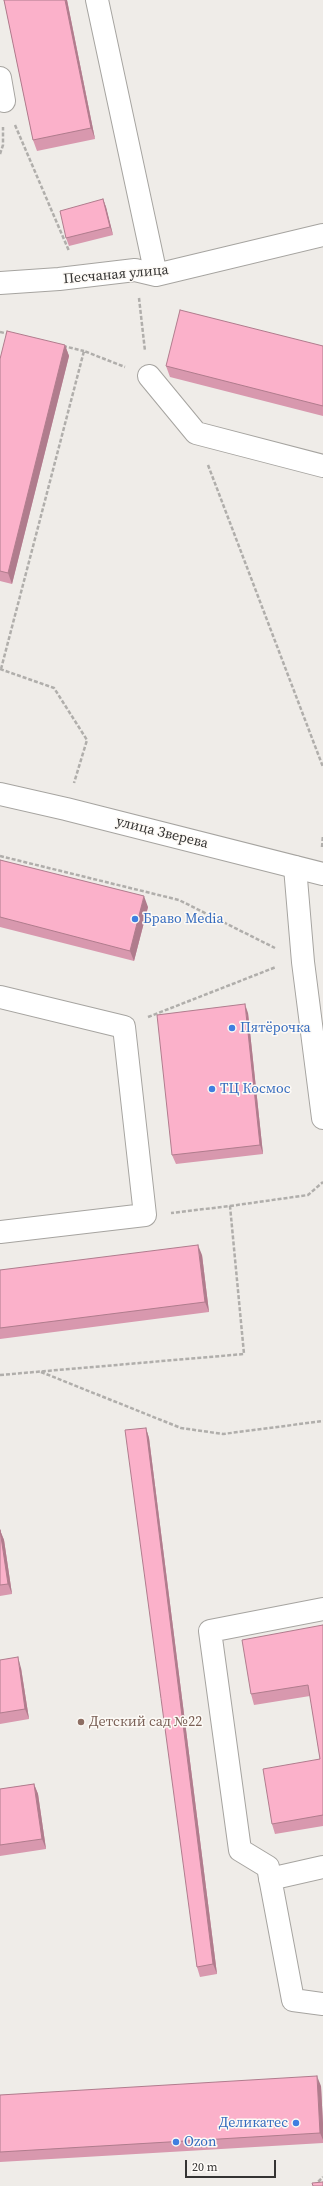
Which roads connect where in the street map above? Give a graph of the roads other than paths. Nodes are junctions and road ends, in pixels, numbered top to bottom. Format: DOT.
graph roads {
  1 [pos="97,0"];
  2 [pos="0,78"];
  3 [pos="4,101"];
  4 [pos="323,234"];
  5 [pos="146,272"];
  6 [pos="0,283"];
  7 [pos="149,376"];
  8 [pos="323,466"];
  9 [pos="0,794"];
  10 [pos="295,867"];
  11 [pos="323,874"];
  12 [pos="0,997"];
  13 [pos="323,1118"];
  14 [pos="0,1232"];
  15 [pos="323,1609"];
  16 [pos="323,1867"];
  17 [pos="270,1879"];
  18 [pos="323,2004"];
  1 -- 5 [label="main road"];
  2 -- 3 [label="main road"];
  4 -- 5 [label="main road, Песчаная улица"];
  5 -- 6 [label="main road, Песчаная улица"];
  7 -- 8 [label="main road"];
  9 -- 10 [label="main road, улица Зверева"];
  10 -- 11 [label="main road, улица Зверева"];
  10 -- 13 [label="main road"];
  12 -- 14 [label="main road"];
  15 -- 17 [label="main road"];
  16 -- 17 [label="main road"];
  17 -- 18 [label="main road"];
}
